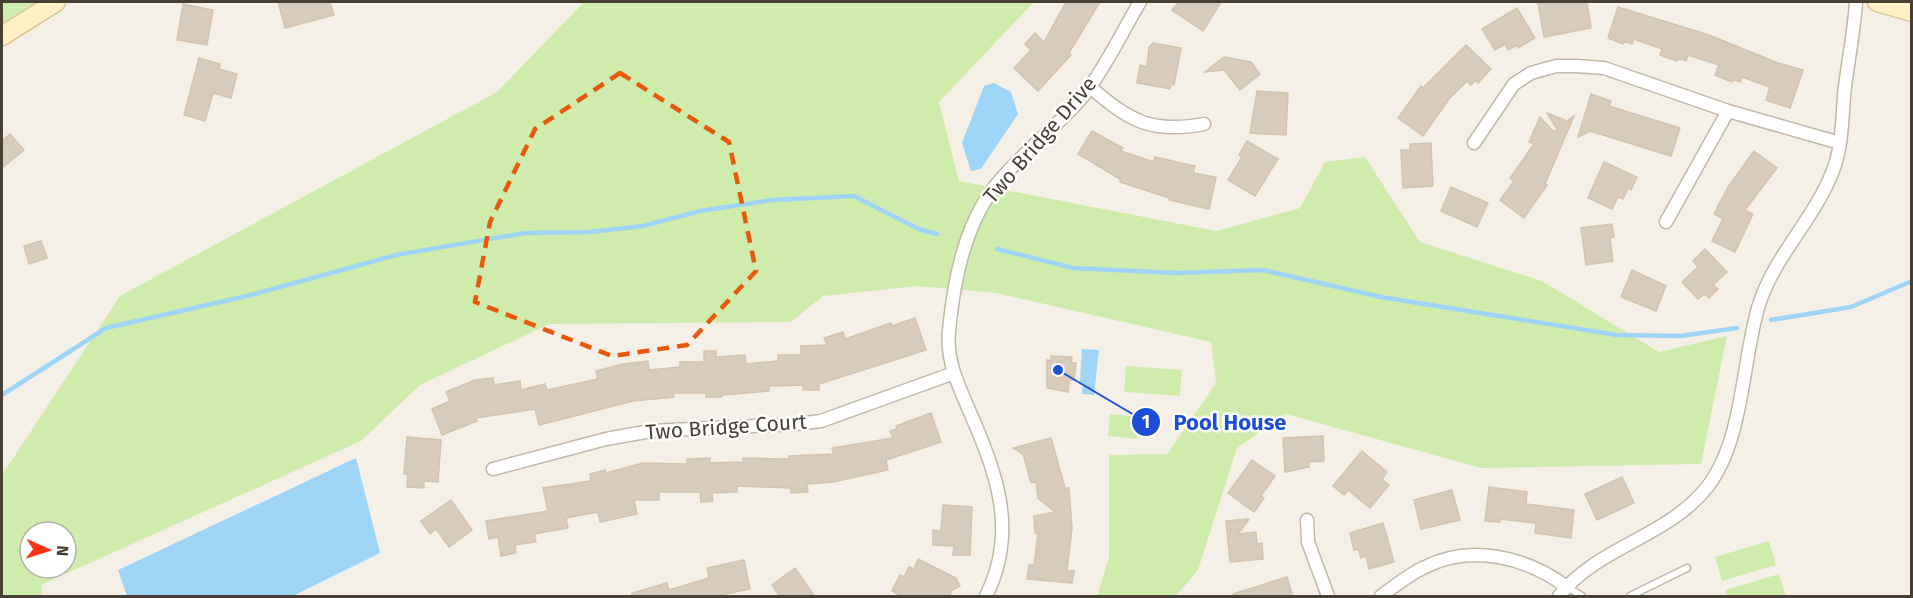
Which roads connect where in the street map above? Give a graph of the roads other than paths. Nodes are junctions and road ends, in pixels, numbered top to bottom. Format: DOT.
graph roads {
  1 [pos="56,2"];
  2 [pos="1140,2"];
  3 [pos="1856,2"];
  4 [pos="1877,2"];
  5 [pos="1911,12"];
  6 [pos="2,36"];
  7 [pos="1090,87"];
  8 [pos="1728,111"];
  9 [pos="1204,124"];
  10 [pos="1474,143"];
  11 [pos="1840,143"];
  12 [pos="1666,222"];
  13 [pos="954,373"];
  14 [pos="494,469"];
  15 [pos="1307,520"];
  16 [pos="1687,568"];
  17 [pos="1563,592"];
  18 [pos="986,597"];
  19 [pos="1328,597"];
  20 [pos="1381,597"];
  21 [pos="1582,597"];
  22 [pos="1630,597"];
  1 -- 6 [label="street"];
  2 -- 7 [label="street, Two Bridge Drive"];
  3 -- 11 [label="street"];
  4 -- 5 [label="street"];
  7 -- 9 [label="street"];
  7 -- 13 [label="street, Two Bridge Drive"];
  8 -- 10 [label="street"];
  8 -- 11 [label="street"];
  8 -- 12 [label="street"];
  11 -- 17 [label="street"];
  13 -- 14 [label="street, Two Bridge Court"];
  13 -- 18 [label="street, Two Bridge Drive"];
  15 -- 19 [label="street"];
  16 -- 22 [label="lane"];
  17 -- 20 [label="street"];
  17 -- 21 [label="lane"];
}
